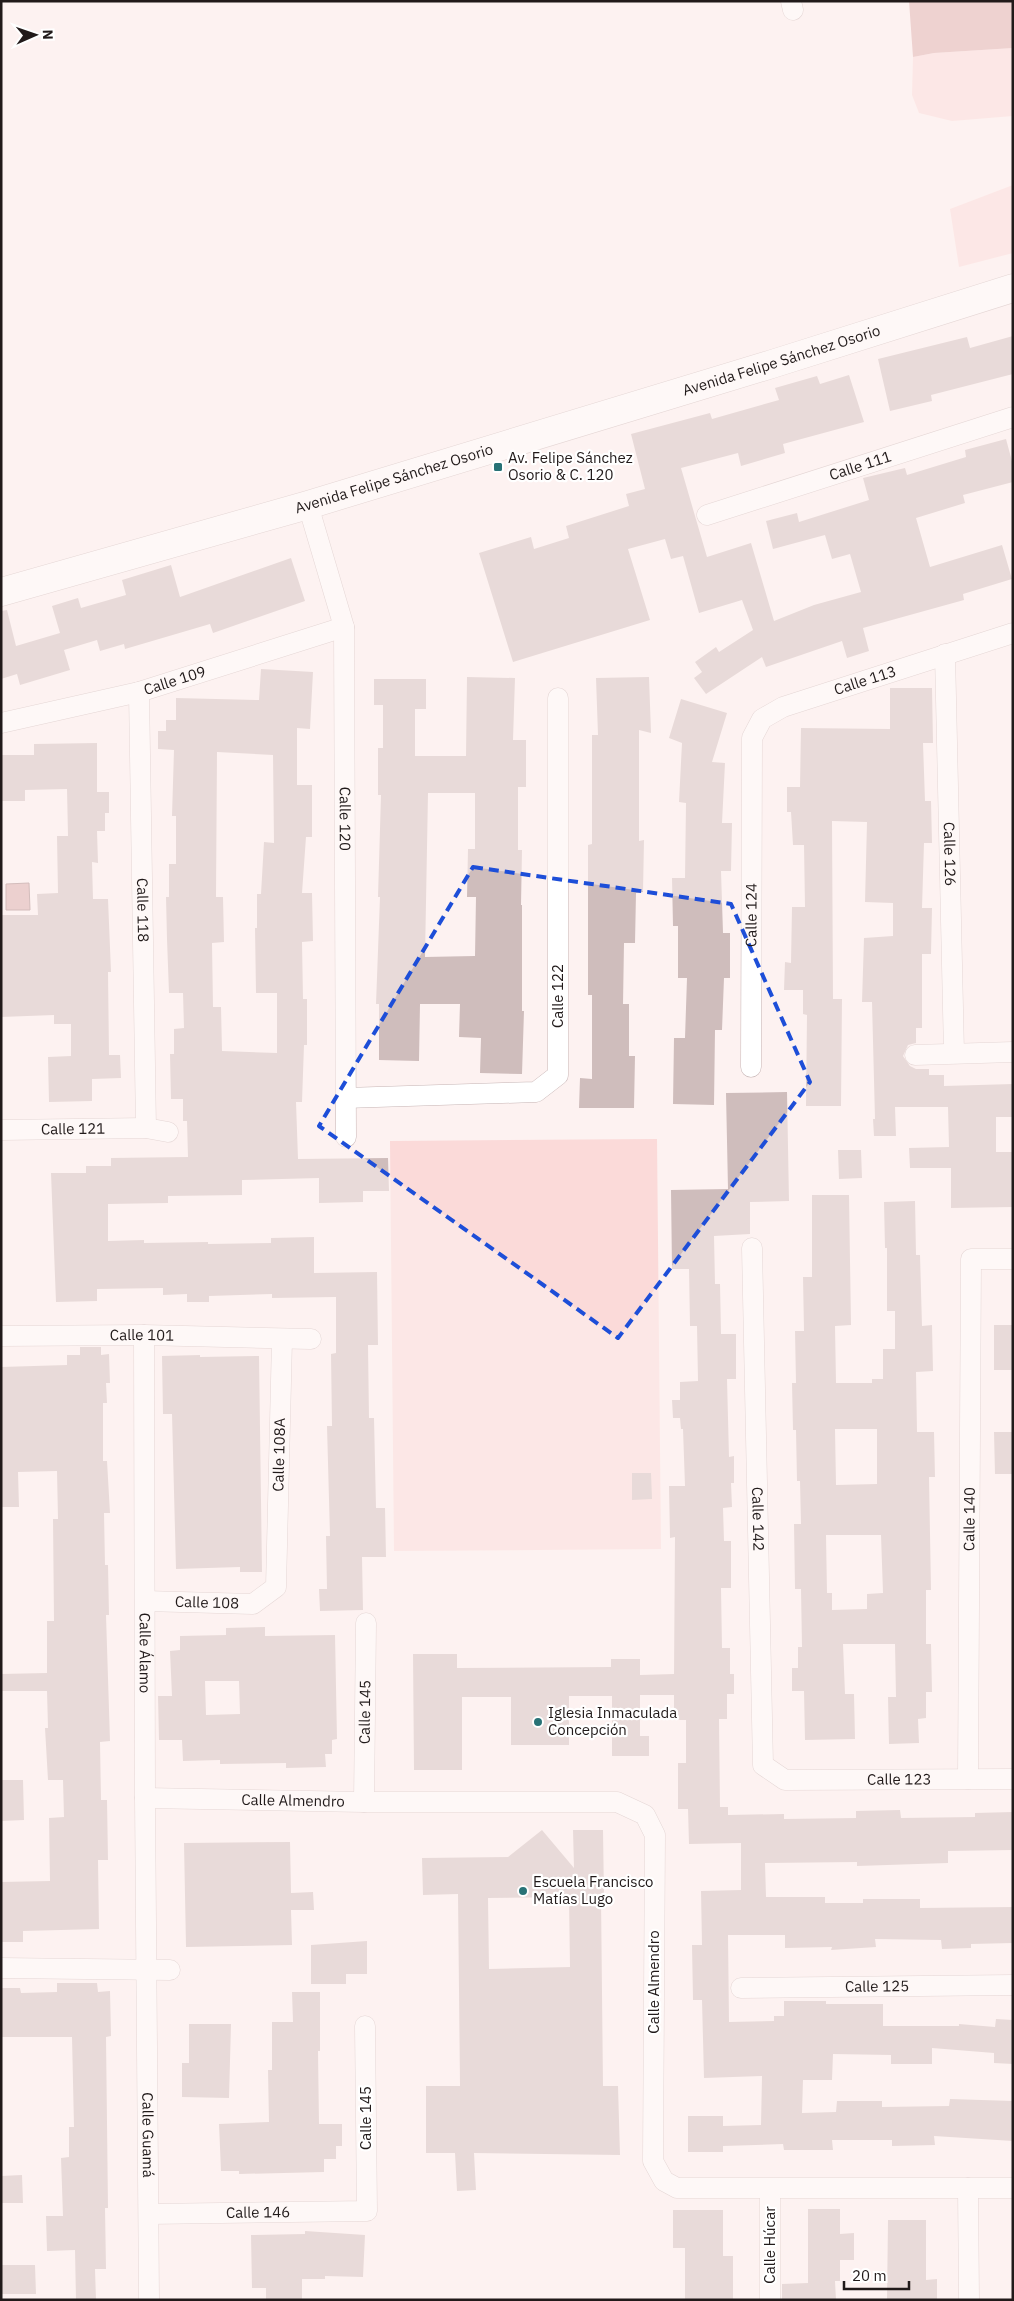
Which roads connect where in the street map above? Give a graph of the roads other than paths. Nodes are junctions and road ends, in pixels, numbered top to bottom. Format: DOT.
graph roads {
  1 [pos="1013,288"];
  2 [pos="1013,417"];
  3 [pos="308,505"];
  4 [pos="707,515"];
  5 [pos="1,592"];
  6 [pos="344,627"];
  7 [pos="1013,633"];
  8 [pos="945,654"];
  9 [pos="139,692"];
  10 [pos="558,698"];
  11 [pos="1,722"];
  12 [pos="752,762"];
  13 [pos="954,1052"];
  14 [pos="1013,1052"];
  15 [pos="915,1054"];
  16 [pos="752,1067"];
  17 [pos="345,1098"];
  18 [pos="146,1128"];
  19 [pos="1,1130"];
  20 [pos="168,1132"];
  21 [pos="346,1137"];
  22 [pos="752,1248"];
  23 [pos="1013,1259"];
  24 [pos="144,1335"];
  25 [pos="1,1336"];
  26 [pos="282,1340"];
  27 [pos="311,1340"];
  28 [pos="266,1594"];
  29 [pos="145,1601"];
  30 [pos="366,1623"];
  31 [pos="968,1779"];
  32 [pos="1013,1779"];
  33 [pos="785,1780"];
  34 [pos="145,1798"];
  35 [pos="364,1802"];
  36 [pos="1,1968"];
  37 [pos="146,1970"];
  38 [pos="170,1970"];
  39 [pos="1013,1985"];
  40 [pos="741,1988"];
  41 [pos="365,2026"];
  42 [pos="968,2188"];
  43 [pos="1013,2188"];
  44 [pos="770,2189"];
  45 [pos="367,2211"];
  46 [pos="149,2214"];
  47 [pos="149,2300"];
  48 [pos="770,2300"];
  49 [pos="969,2300"];
  1 -- 3 [label="street, Avenida Felipe Sánchez Osorio"];
  2 -- 4 [label="street, Calle 111"];
  3 -- 5 [label="street, Avenida Felipe Sánchez Osorio"];
  3 -- 6 [label="street, Calle 120"];
  6 -- 9 [label="street, Calle 109"];
  6 -- 17 [label="street, Calle 120"];
  7 -- 8 [label="street, Calle 113"];
  8 -- 12 [label="street, Calle 113"];
  8 -- 13 [label="street, Calle 126"];
  9 -- 11 [label="street, Calle 109"];
  9 -- 18 [label="street, Calle 118"];
  10 -- 17 [label="street, Calle 122"];
  12 -- 16 [label="street, Calle 124"];
  13 -- 14 [label="street"];
  13 -- 15 [label="street"];
  17 -- 21 [label="street, Calle 120"];
  18 -- 19 [label="street, Calle 121"];
  18 -- 20 [label="street, Calle 121"];
  22 -- 33 [label="street, Calle 142"];
  23 -- 31 [label="street, Calle 140"];
  24 -- 25 [label="street, Calle 101"];
  24 -- 26 [label="street, Calle 101"];
  24 -- 29 [label="street, Calle Álamo"];
  26 -- 27 [label="street"];
  26 -- 28 [label="street, Calle 108A"];
  28 -- 29 [label="street, Calle 108"];
  29 -- 34 [label="street, Calle Álamo"];
  30 -- 35 [label="street, Calle 145"];
  31 -- 32 [label="street, Calle 123"];
  31 -- 33 [label="street, Calle 123"];
  34 -- 35 [label="street, Calle Almendro"];
  34 -- 37 [label="street, Calle Álamo"];
  35 -- 44 [label="street, Calle Almendro"];
  36 -- 37 [label="street"];
  37 -- 38 [label="street"];
  37 -- 46 [label="street, Calle Guamá"];
  39 -- 40 [label="street, Calle 125"];
  41 -- 45 [label="street, Calle 145"];
  42 -- 43 [label="street, Calle Almendro"];
  42 -- 44 [label="street, Calle Almendro"];
  42 -- 49 [label="street"];
  44 -- 48 [label="street, Calle Húcar"];
  45 -- 46 [label="street, Calle 146"];
  46 -- 47 [label="street, Calle Guamá"];
}
